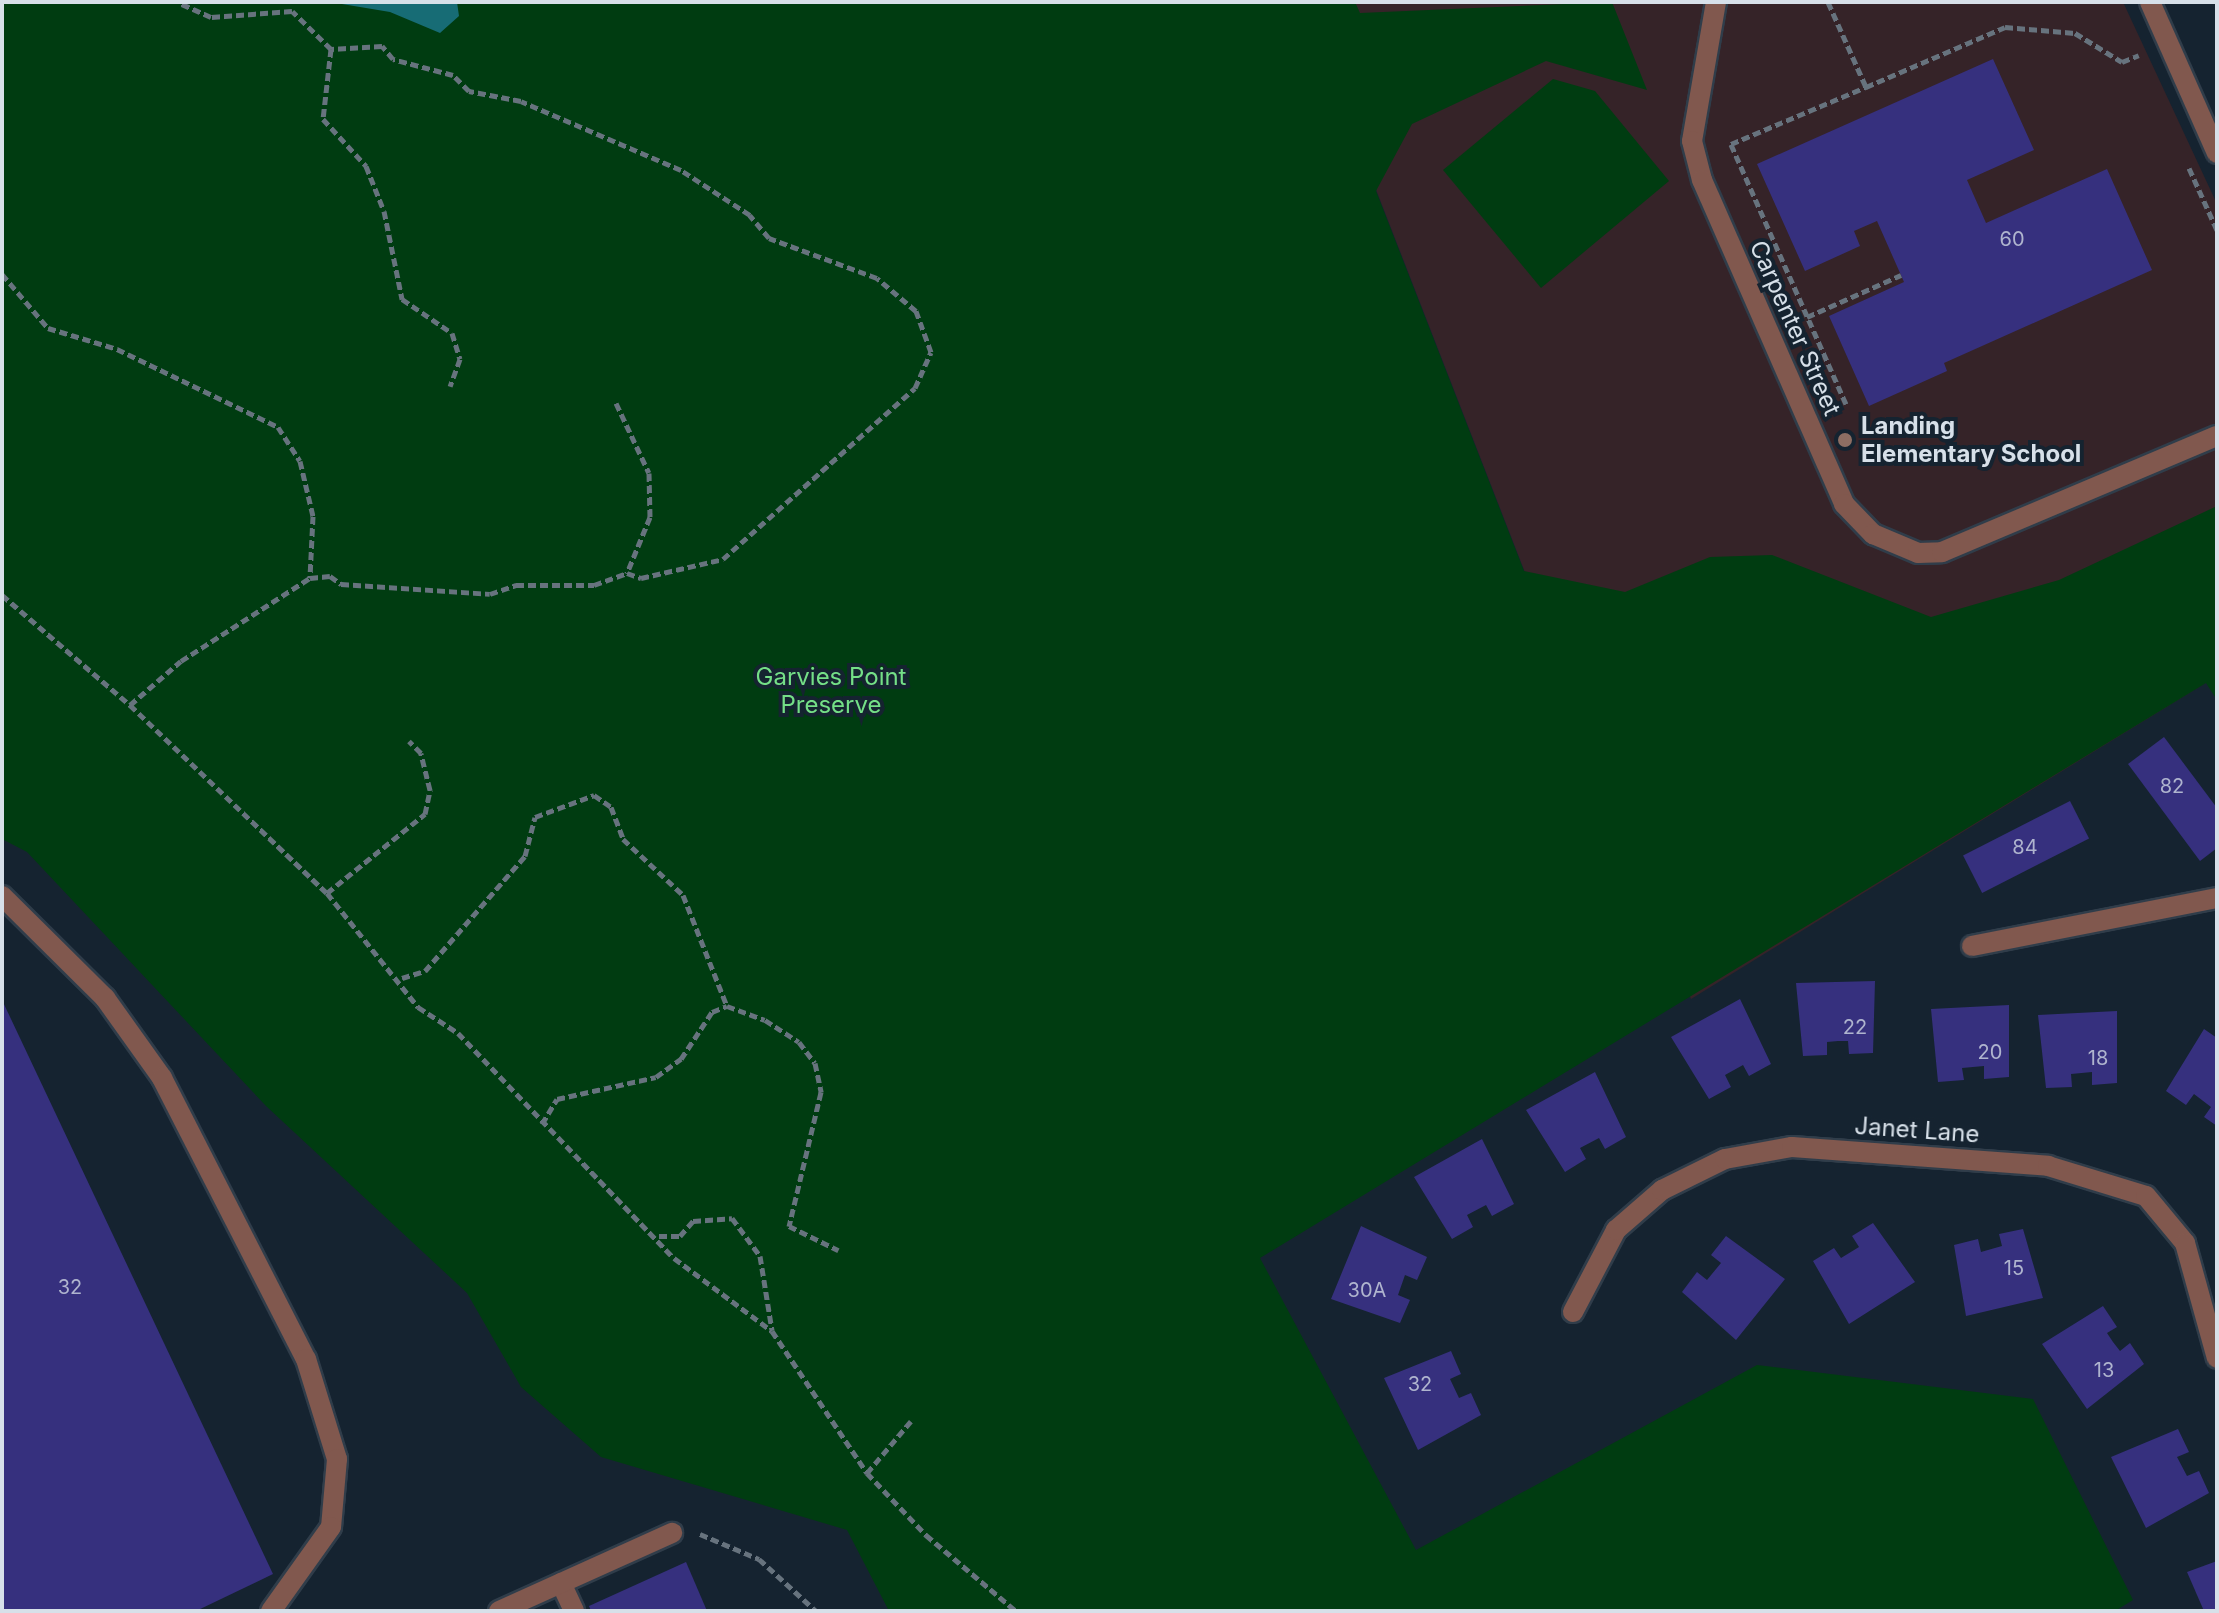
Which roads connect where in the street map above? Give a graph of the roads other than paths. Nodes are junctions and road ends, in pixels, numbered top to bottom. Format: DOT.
graph roads {
  1 [pos="1716,2"];
  2 [pos="2150,2"];
  3 [pos="2217,153"];
  4 [pos="2217,436"];
  5 [pos="2,896"];
  6 [pos="2217,898"];
  7 [pos="1972,946"];
  8 [pos="1573,1312"];
  9 [pos="2217,1358"];
  10 [pos="672,1533"];
  11 [pos="561,1583"];
  12 [pos="271,1611"];
  13 [pos="499,1611"];
  14 [pos="574,1611"];
  1 -- 4 [label="street, Carpenter Street"];
  2 -- 3 [label="street"];
  5 -- 12 [label="street"];
  6 -- 7 [label="street"];
  8 -- 9 [label="street, Janet Lane"];
  10 -- 11 [label="street"];
  11 -- 13 [label="street"];
  11 -- 14 [label="street"];
}
